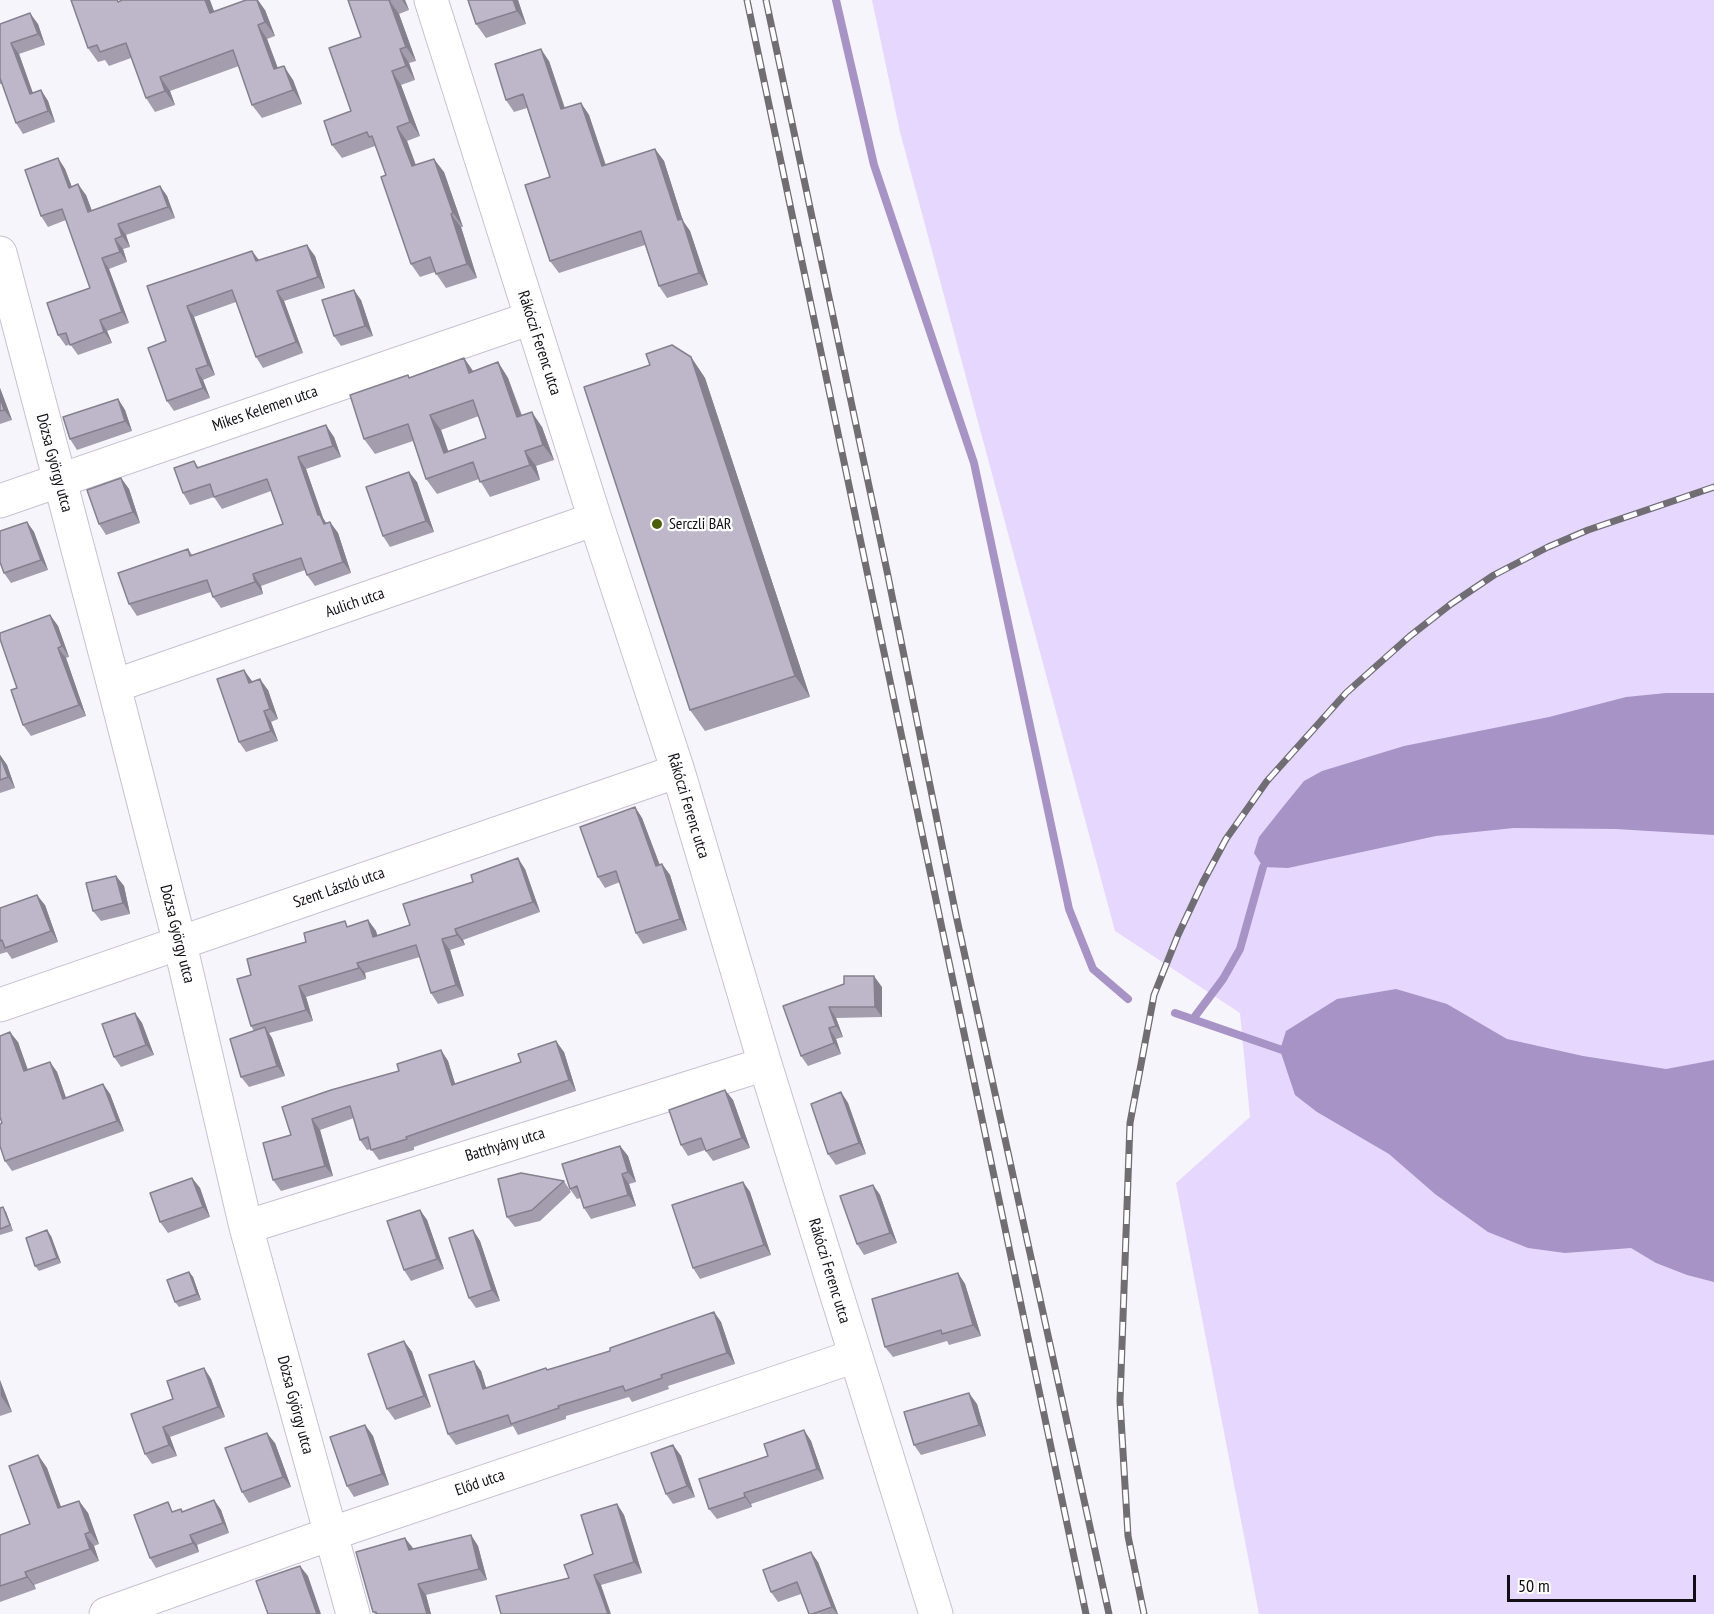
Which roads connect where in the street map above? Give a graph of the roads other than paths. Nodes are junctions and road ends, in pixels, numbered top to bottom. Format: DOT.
graph roads {
  1 [pos="431,0"];
  2 [pos="0,253"];
  3 [pos="531,318"];
  4 [pos="59,480"];
  5 [pos="0,501"];
  6 [pos="595,519"];
  7 [pos="114,686"];
  8 [pos="678,771"];
  9 [pos="180,944"];
  10 [pos="0,1005"];
  11 [pos="765,1064"];
  12 [pos="246,1227"];
  13 [pos="855,1356"];
  14 [pos="330,1534"];
  15 [pos="106,1614"];
  16 [pos="353,1614"];
  17 [pos="936,1614"];
  1 -- 3 [label="street, Rákóczi Ferenc utca"];
  2 -- 4 [label="street, Dózsa György utca"];
  3 -- 4 [label="street, Mikes Kelemen utca"];
  3 -- 6 [label="street, Rákóczi Ferenc utca"];
  4 -- 5 [label="street, Mikes Kelemen utca"];
  4 -- 7 [label="street, Dózsa György utca"];
  6 -- 7 [label="street, Aulich utca"];
  6 -- 8 [label="street, Rákóczi Ferenc utca"];
  7 -- 9 [label="street, Dózsa György utca"];
  8 -- 9 [label="street, Szent László utca"];
  8 -- 11 [label="street, Rákóczi Ferenc utca"];
  9 -- 10 [label="street, Szent László utca"];
  9 -- 12 [label="street, Dózsa György utca"];
  11 -- 12 [label="street, Batthyány utca"];
  11 -- 13 [label="street, Rákóczi Ferenc utca"];
  12 -- 14 [label="street, Dózsa György utca"];
  13 -- 14 [label="street, Előd utca"];
  13 -- 17 [label="street, Rákóczi Ferenc utca"];
  14 -- 15 [label="street, Előd utca"];
  14 -- 16 [label="street, Dózsa György utca"];
}
